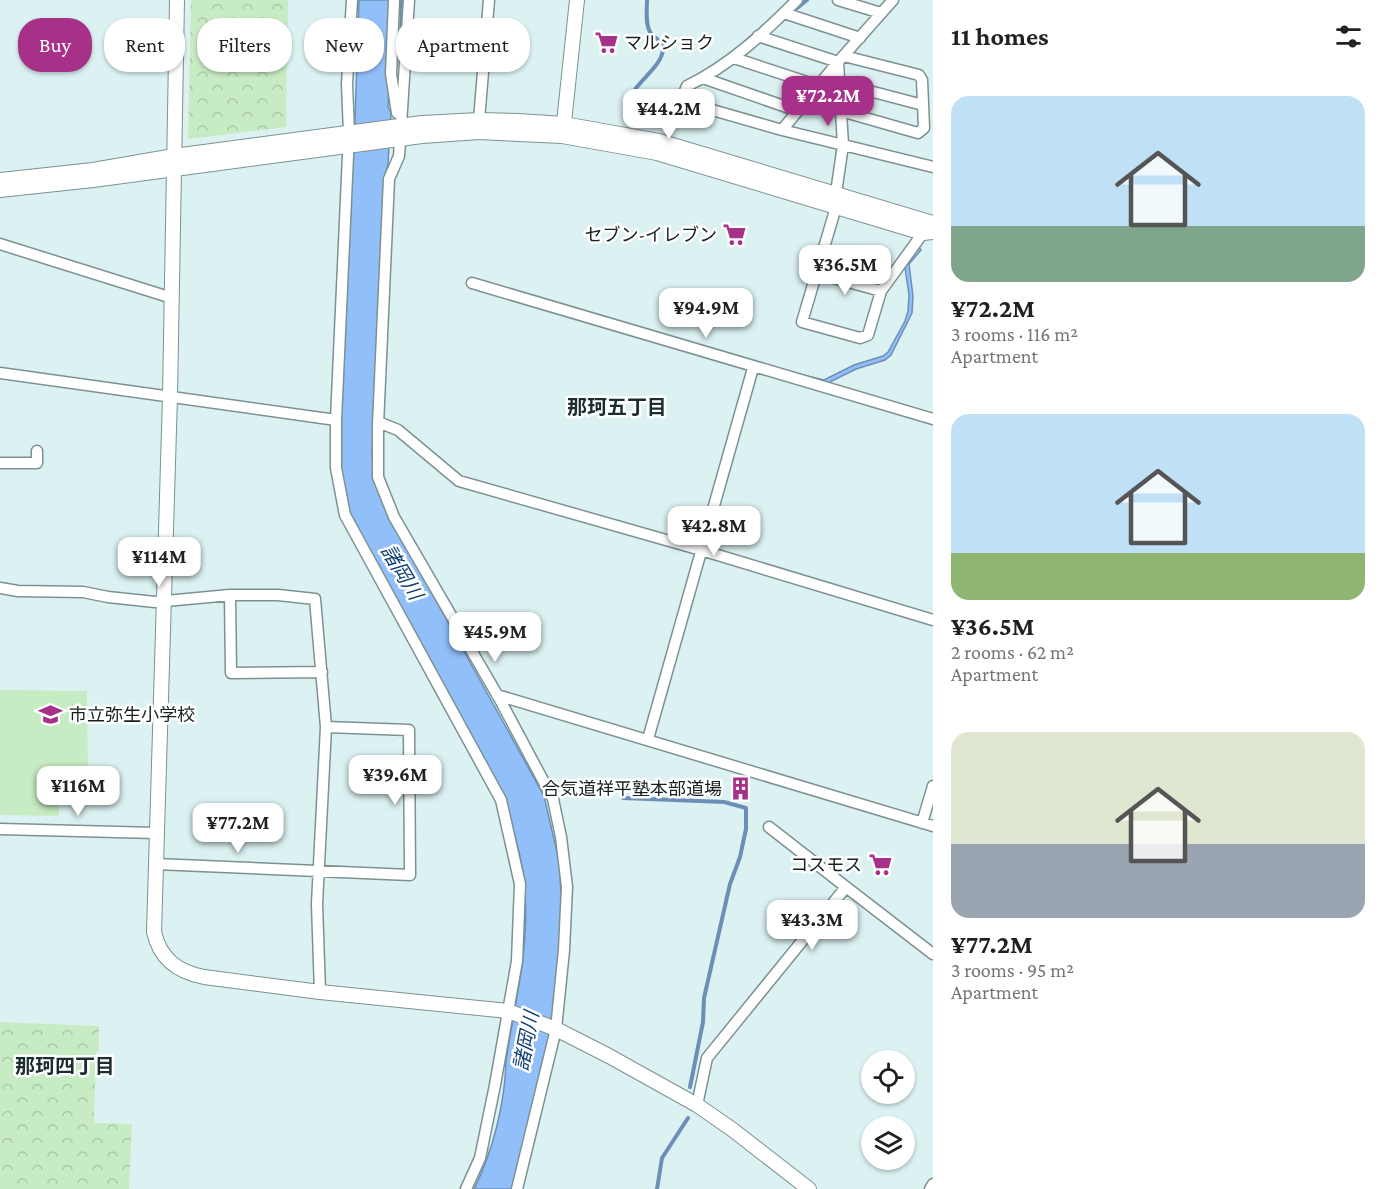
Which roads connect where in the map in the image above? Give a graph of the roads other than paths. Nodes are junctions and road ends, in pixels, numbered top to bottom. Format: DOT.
graph roads {
  1 [pos="177,0"];
  2 [pos="352,0"];
  3 [pos="394,0"];
  4 [pos="409,0"];
  5 [pos="489,0"];
  6 [pos="577,0"];
  7 [pos="797,0"];
  8 [pos="838,0"];
  9 [pos="893,0"];
  10 [pos="784,13"];
  11 [pos="881,14"];
  12 [pos="758,36"];
  13 [pos="860,38"];
  14 [pos="734,58"];
  15 [pos="841,59"];
  16 [pos="703,78"];
  17 [pos="840,82"];
  18 [pos="819,86"];
  19 [pos="923,105"];
  20 [pos="798,111"];
  21 [pos="841,111"];
  22 [pos="479,120"];
  23 [pos="563,130"];
  24 [pos="782,130"];
  25 [pos="399,132"];
  26 [pos="351,137"];
  27 [pos="843,145"];
  28 [pos="174,163"];
  29 [pos="933,167"];
  30 [pos="0,180"];
  31 [pos="0,190"];
  32 [pos="836,200"];
  33 [pos="930,229"];
  34 [pos="0,244"];
  35 [pos="816,273"];
  36 [pos="472,284"];
  37 [pos="881,291"];
  38 [pos="172,298"];
  39 [pos="753,368"];
  40 [pos="0,374"];
  41 [pos="170,396"];
  42 [pos="933,419"];
  43 [pos="336,420"];
  44 [pos="378,422"];
  45 [pos="37,451"];
  46 [pos="0,463"];
  47 [pos="701,550"];
  48 [pos="0,588"];
  49 [pos="231,595"];
  50 [pos="165,602"];
  51 [pos="933,620"];
  52 [pos="322,672"];
  53 [pos="497,695"];
  54 [pos="326,727"];
  55 [pos="648,739"];
  56 [pos="933,786"];
  57 [pos="928,825"];
  58 [pos="770,827"];
  59 [pos="0,829"];
  60 [pos="156,833"];
  61 [pos="156,864"];
  62 [pos="319,873"];
  63 [pos="846,887"];
  64 [pos="933,954"];
  65 [pos="320,992"];
  66 [pos="508,1011"];
  67 [pos="556,1029"];
  68 [pos="697,1105"];
  69 [pos="933,1184"];
  70 [pos="466,1189"];
  71 [pos="517,1189"];
  72 [pos="809,1189"];
  73 [pos="930,1189"];
  1 -- 28 [label="street"];
  2 -- 26 [label="street"];
  3 -- 25 [label="street"];
  4 -- 25 [label="street"];
  5 -- 22 [label="street"];
  6 -- 23 [label="street"];
  7 -- 10 [label="street"];
  8 -- 11 [label="street"];
  9 -- 11 [label="street"];
  10 -- 12 [label="street"];
  10 -- 13 [label="street"];
  11 -- 13 [label="street"];
  12 -- 14 [label="street"];
  12 -- 15 [label="street"];
  13 -- 15 [label="street"];
  14 -- 16 [label="street"];
  14 -- 18 [label="street"];
  15 -- 17 [label="street"];
  15 -- 18 [label="street"];
  15 -- 19 [label="street"];
  16 -- 20 [label="street"];
  16 -- 24 [label="street"];
  17 -- 19 [label="street"];
  17 -- 21 [label="street"];
  18 -- 20 [label="street"];
  19 -- 21 [label="street"];
  20 -- 24 [label="street"];
  21 -- 27 [label="street"];
  22 -- 23 [label="street"];
  22 -- 25 [label="street"];
  23 -- 25 [label="street"];
  23 -- 32 [label="street"];
  24 -- 27 [label="street"];
  25 -- 26 [label="street"];
  25 -- 44 [label="street"];
  26 -- 28 [label="street"];
  26 -- 43 [label="street"];
  27 -- 29 [label="street"];
  27 -- 32 [label="street"];
  28 -- 30 [label="street"];
  28 -- 31 [label="street"];
  28 -- 38 [label="street"];
  32 -- 33 [label="street"];
  32 -- 35 [label="street"];
  33 -- 37 [label="street"];
  34 -- 38 [label="street"];
  35 -- 37 [label="street"];
  35 -- 37 [label="street"];
  36 -- 39 [label="street"];
  38 -- 41 [label="street"];
  39 -- 42 [label="street"];
  39 -- 47 [label="street"];
  40 -- 41 [label="street"];
  41 -- 43 [label="street"];
  41 -- 50 [label="street"];
  43 -- 66 [label="street"];
  44 -- 47 [label="street"];
  44 -- 53 [label="street"];
  45 -- 46 [label="street"];
  47 -- 51 [label="street"];
  47 -- 55 [label="street"];
  48 -- 50 [label="street"];
  49 -- 50 [label="street"];
  49 -- 52 [label="street"];
  49 -- 52 [label="street"];
  50 -- 60 [label="street"];
  52 -- 54 [label="street"];
  53 -- 55 [label="street"];
  53 -- 67 [label="street"];
  54 -- 62 [label="street"];
  54 -- 62 [label="street"];
  55 -- 57 [label="street"];
  56 -- 57 [label="street"];
  58 -- 63 [label="street"];
  59 -- 60 [label="street"];
  60 -- 61 [label="street"];
  61 -- 62 [label="street"];
  61 -- 65 [label="street"];
  62 -- 65 [label="street"];
  63 -- 64 [label="street"];
  63 -- 68 [label="street"];
  65 -- 66 [label="street"];
  66 -- 67 [label="street"];
  66 -- 70 [label="street"];
  67 -- 68 [label="street"];
  67 -- 71 [label="street"];
  68 -- 72 [label="street"];
  69 -- 73 [label="street"];
}
